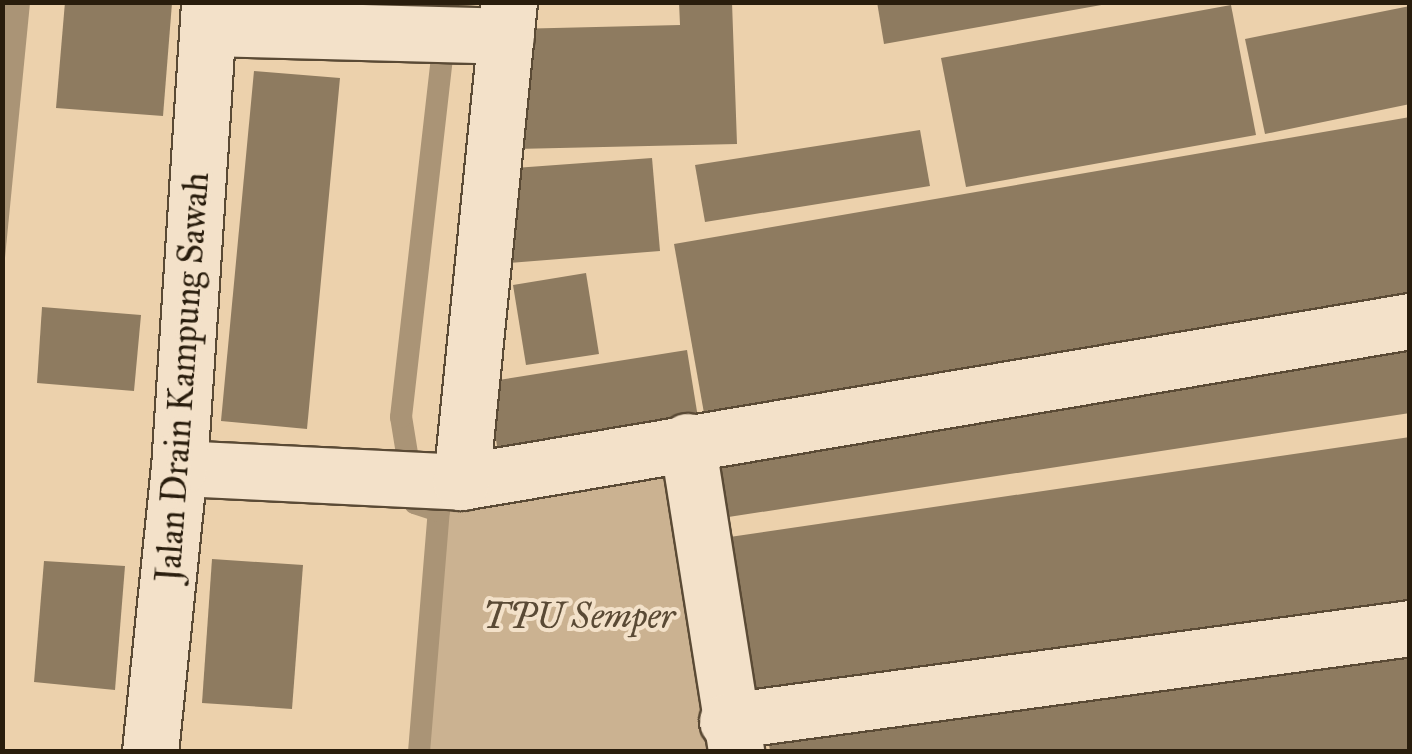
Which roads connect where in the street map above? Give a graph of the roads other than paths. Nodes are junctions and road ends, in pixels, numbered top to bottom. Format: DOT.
graph roads {
  1 [pos="209,15"];
  2 [pos="501,23"];
  3 [pos="1410,321"];
  4 [pos="687,441"];
  5 [pos="180,468"];
  6 [pos="444,482"];
  7 [pos="1410,628"];
  8 [pos="731,736"];
  9 [pos="150,752"];
  1 -- 2 [label="street"];
  1 -- 5 [label="street, Jalan Drain Kampung Sawah"];
  2 -- 6 [label="street"];
  3 -- 4 [label="street"];
  4 -- 6 [label="street"];
  4 -- 8 [label="street"];
  5 -- 6 [label="street"];
  5 -- 9 [label="street, Jalan Drain Kampung Sawah"];
  7 -- 8 [label="street"];
}
